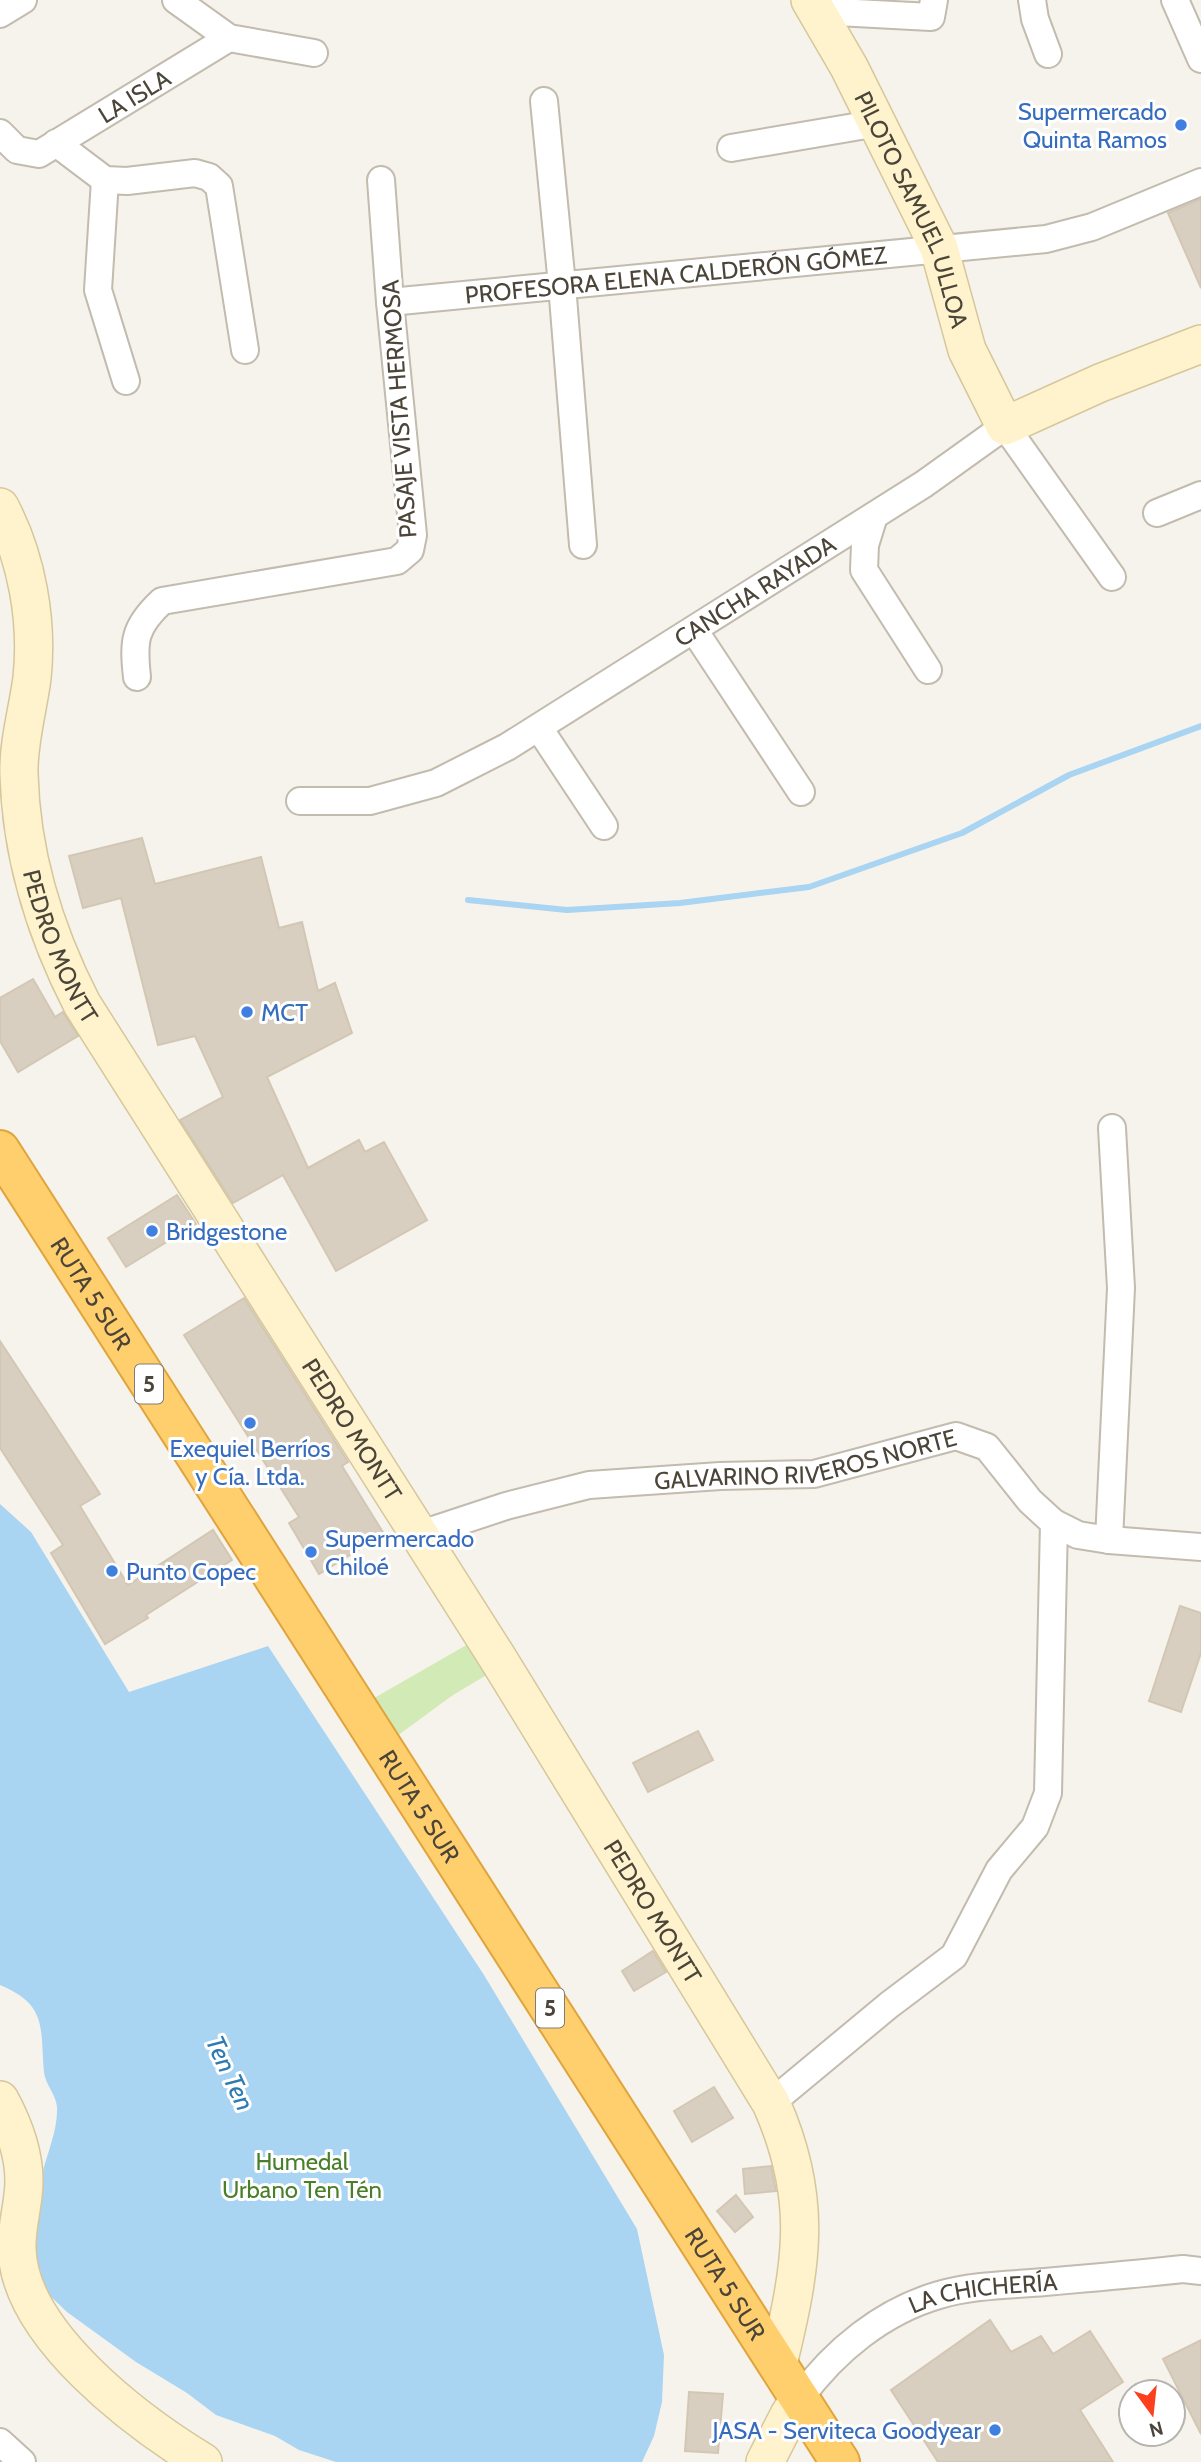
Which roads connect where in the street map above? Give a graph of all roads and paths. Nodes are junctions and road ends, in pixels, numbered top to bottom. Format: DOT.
graph roads {
  1 [pos="23,0"];
  2 [pos="176,0"];
  3 [pos="934,0"];
  4 [pos="1032,0"];
  5 [pos="1175,0"];
  6 [pos="814,6"];
  7 [pos="0,14"];
  8 [pos="229,38"];
  9 [pos="314,53"];
  10 [pos="1048,54"];
  11 [pos="1201,59"];
  12 [pos="544,101"];
  13 [pos="878,122"];
  14 [pos="0,133"];
  15 [pos="731,148"];
  16 [pos="48,149"];
  17 [pos="105,180"];
  18 [pos="381,180"];
  19 [pos="1201,182"];
  20 [pos="939,248"];
  21 [pos="562,285"];
  22 [pos="390,302"];
  23 [pos="1201,344"];
  24 [pos="245,350"];
  25 [pos="126,381"];
  26 [pos="1005,426"];
  27 [pos="1201,495"];
  28 [pos="0,507"];
  29 [pos="1157,513"];
  30 [pos="874,516"];
  31 [pos="583,545"];
  32 [pos="1112,577"];
  33 [pos="694,631"];
  34 [pos="928,670"];
  35 [pos="137,677"];
  36 [pos="539,728"];
  37 [pos="801,792"];
  38 [pos="300,801"];
  39 [pos="604,826"];
  40 [pos="1112,1128"];
  41 [pos="0,1150"];
  42 [pos="1054,1523"];
  43 [pos="418,1535"];
  44 [pos="1109,1540"];
  45 [pos="1201,1547"];
  46 [pos="0,2100"];
  47 [pos="771,2103"];
  48 [pos="1201,2271"];
  49 [pos="778,2364"];
  50 [pos="800,2398"];
  51 [pos="0,2442"];
  52 [pos="22,2462"];
  53 [pos="203,2462"];
  54 [pos="765,2462"];
  55 [pos="840,2462"];
  1 -- 7 [label="street"];
  2 -- 8 [label="street"];
  3 -- 6 [label="street"];
  4 -- 10 [label="street"];
  5 -- 11 [label="street"];
  6 -- 13 [label="street, PILOTO SAMUEL ULLOA"];
  8 -- 9 [label="street"];
  8 -- 16 [label="street, LA ISLA"];
  12 -- 21 [label="street"];
  13 -- 15 [label="street"];
  13 -- 20 [label="street, PILOTO SAMUEL ULLOA"];
  14 -- 16 [label="street"];
  16 -- 17 [label="street"];
  17 -- 24 [label="street"];
  17 -- 25 [label="street"];
  18 -- 22 [label="street, PASAJE VISTA HERMOSA"];
  19 -- 20 [label="street, PROFESORA ELENA CALDERÓN GÓMEZ"];
  20 -- 21 [label="street, PROFESORA ELENA CALDERÓN GÓMEZ"];
  20 -- 26 [label="street, PILOTO SAMUEL ULLOA"];
  21 -- 22 [label="street, PROFESORA ELENA CALDERÓN GÓMEZ"];
  21 -- 31 [label="street"];
  22 -- 35 [label="street, PASAJE VISTA HERMOSA"];
  23 -- 26 [label="street, CANCHA RAYADA"];
  26 -- 30 [label="street, CANCHA RAYADA"];
  26 -- 32 [label="street"];
  27 -- 29 [label="street"];
  28 -- 43 [label="street, PEDRO MONTT"];
  30 -- 33 [label="street, CANCHA RAYADA"];
  30 -- 34 [label="street"];
  33 -- 36 [label="street, CANCHA RAYADA"];
  33 -- 37 [label="street"];
  36 -- 38 [label="street, CANCHA RAYADA"];
  36 -- 39 [label="street"];
  40 -- 44 [label="street"];
  41 -- 49 [label="highway, RUTA 5 SUR / 5"];
  42 -- 43 [label="street, GALVARINO RIVEROS NORTE"];
  42 -- 44 [label="street, GALVARINO RIVEROS NORTE"];
  42 -- 47 [label="street"];
  43 -- 47 [label="street, PEDRO MONTT"];
  44 -- 45 [label="street, GALVARINO RIVEROS NORTE"];
  46 -- 53 [label="street"];
  47 -- 49 [label="street, PEDRO MONTT"];
  48 -- 50 [label="street, LA CHICHERÍA"];
  49 -- 50 [label="highway, RUTA 5 SUR / 5"];
  50 -- 54 [label="street"];
  50 -- 55 [label="highway, RUTA 5 SUR / 5"];
  51 -- 52 [label="street"];
}
